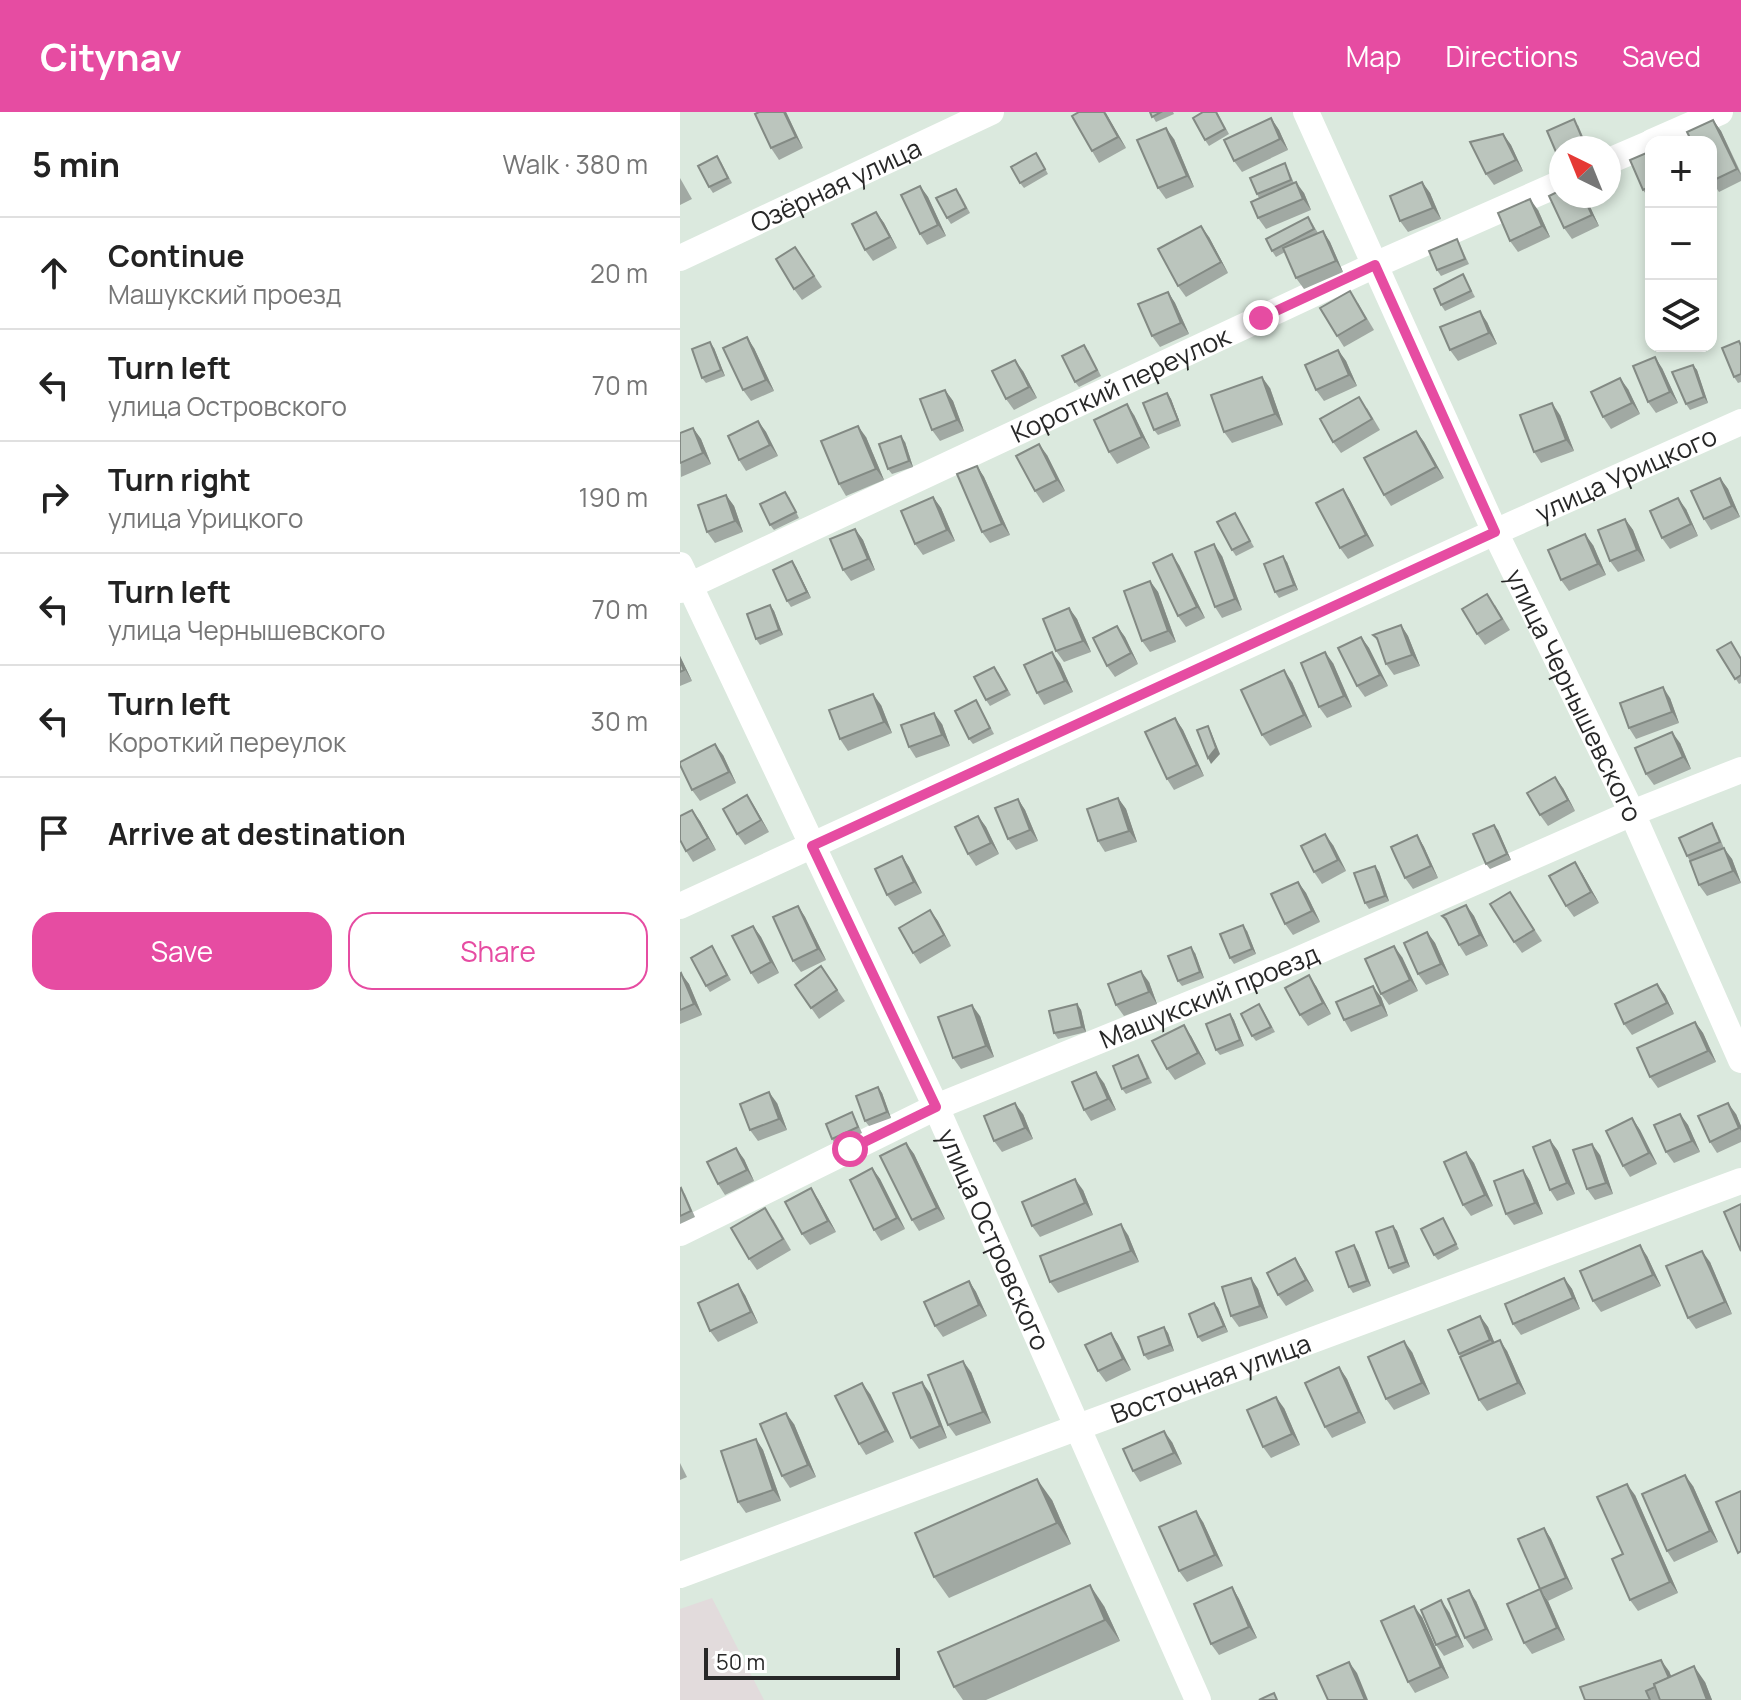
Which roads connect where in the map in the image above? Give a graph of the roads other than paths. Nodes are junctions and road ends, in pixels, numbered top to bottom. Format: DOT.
graph roads {
  1 [pos="991,112"];
  2 [pos="1306,112"];
  3 [pos="1720,112"];
  4 [pos="1666,136"];
  5 [pos="1645,145"];
  6 [pos="1621,156"];
  7 [pos="1549,188"];
  8 [pos="680,258"];
  9 [pos="1375,265"];
  10 [pos="1741,422"];
  11 [pos="1495,532"];
  12 [pos="683,580"];
  13 [pos="1741,770"];
  14 [pos="1632,813"];
  15 [pos="812,846"];
  16 [pos="680,906"];
  17 [pos="1741,1060"];
  18 [pos="936,1107"];
  19 [pos="1741,1181"];
  20 [pos="680,1233"];
  21 [pos="1078,1428"];
  22 [pos="680,1575"];
  23 [pos="1198,1700"];
  1 -- 8 [label="street, Озёрная улица"];
  2 -- 9 [label="street, улица Чернышевского"];
  3 -- 4 [label="street"];
  5 -- 6 [label="street"];
  7 -- 9 [label="street, Короткий переулок"];
  9 -- 11 [label="street, улица Чернышевского"];
  9 -- 12 [label="street, Короткий переулок"];
  10 -- 11 [label="street, улица Урицкого"];
  11 -- 14 [label="street, улица Чернышевского"];
  11 -- 15 [label="street, улица Урицкого"];
  12 -- 15 [label="street, улица Островского"];
  13 -- 14 [label="street, Машукский проезд"];
  14 -- 17 [label="street, улица Чернышевского"];
  14 -- 18 [label="street, Машукский проезд"];
  15 -- 16 [label="street, улица Урицкого"];
  15 -- 18 [label="street, улица Островского"];
  18 -- 20 [label="street, Машукский проезд"];
  18 -- 21 [label="street, улица Островского"];
  19 -- 21 [label="street, Восточная улица"];
  21 -- 22 [label="street, Восточная улица"];
  21 -- 23 [label="street, улица Островского"];
}
